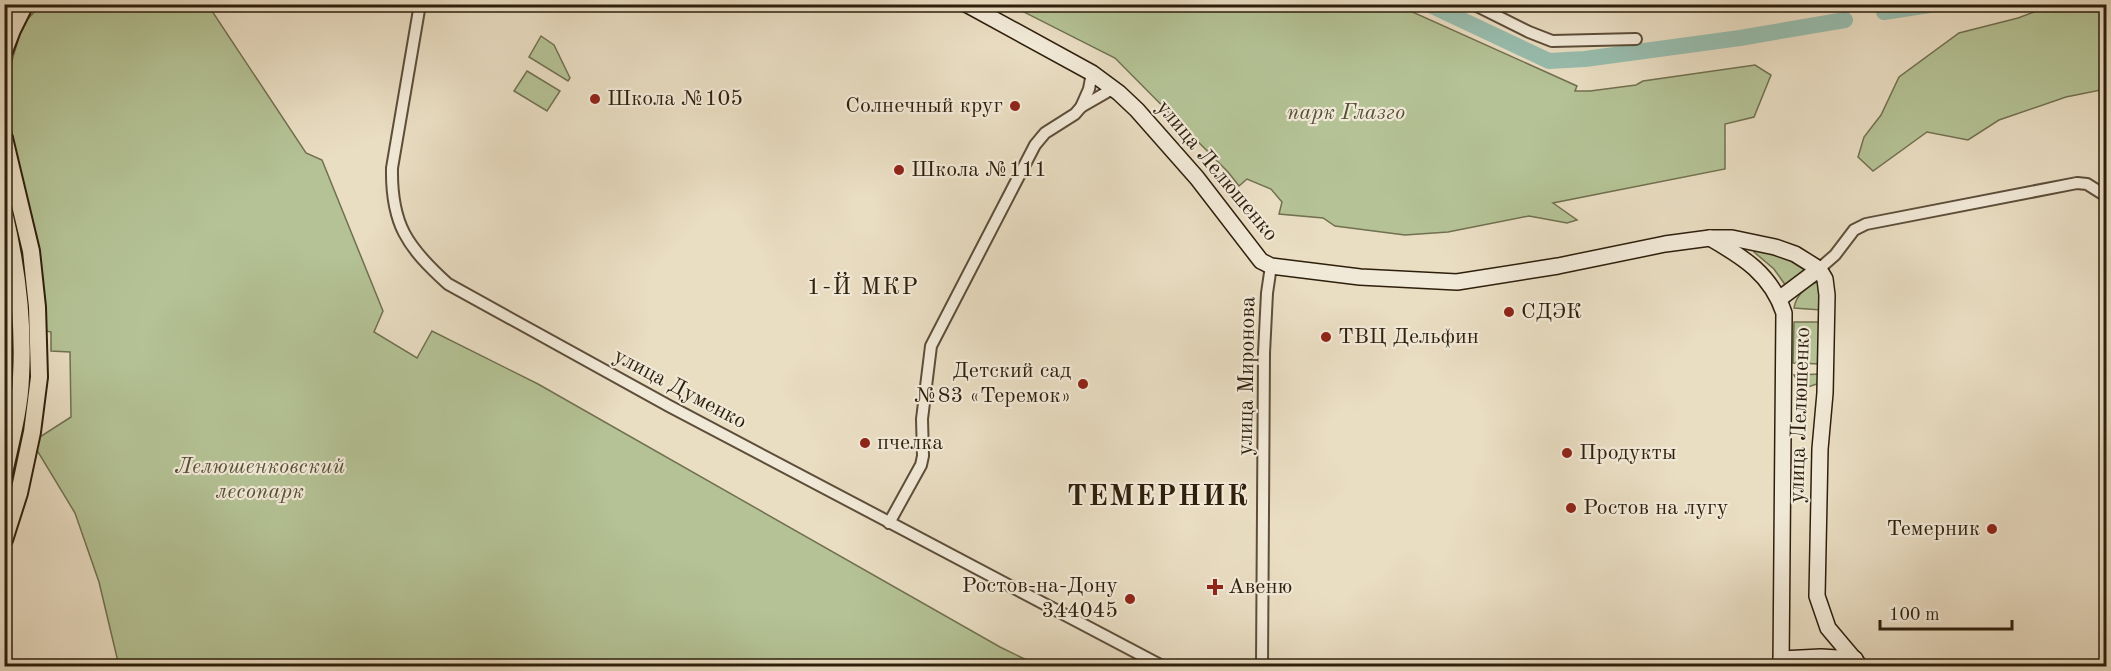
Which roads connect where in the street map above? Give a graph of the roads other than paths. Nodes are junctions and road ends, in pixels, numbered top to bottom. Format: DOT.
graph roads {
  1 [pos="25,4"];
  2 [pos="420,4"];
  3 [pos="966,4"];
  4 [pos="1473,4"];
  5 [pos="1636,39"];
  6 [pos="4,51"];
  7 [pos="1092,73"];
  8 [pos="1113,88"];
  9 [pos="1081,107"];
  10 [pos="4,138"];
  11 [pos="2106,196"];
  12 [pos="4,212"];
  13 [pos="1710,238"];
  14 [pos="1271,266"];
  15 [pos="1819,268"];
  16 [pos="1779,299"];
  17 [pos="4,472"];
  18 [pos="889,522"];
  19 [pos="4,540"];
  20 [pos="1780,663"];
  21 [pos="1857,663"];
  22 [pos="1162,666"];
  23 [pos="1262,666"];
  1 -- 6 [label="main road"];
  2 -- 18 [label="street, улица Думенко"];
  3 -- 7 [label="street, улица Лелюшенко"];
  4 -- 5 [label="street"];
  7 -- 8 [label="street, улица Лелюшенко"];
  7 -- 9 [label="street"];
  8 -- 9 [label="street"];
  8 -- 14 [label="street, улица Лелюшенко"];
  9 -- 18 [label="street"];
  10 -- 19 [label="main road"];
  11 -- 15 [label="street"];
  12 -- 17 [label="main road"];
  13 -- 14 [label="street, улица Лелюшенко"];
  13 -- 15 [label="street, улица Лелюшенко"];
  13 -- 16 [label="street, улица Лелюшенко"];
  14 -- 23 [label="street, улица Миронова"];
  15 -- 16 [label="street"];
  15 -- 21 [label="street, улица Лелюшенко"];
  16 -- 20 [label="street, улица Лелюшенко"];
  18 -- 22 [label="street, улица Думенко"];
  20 -- 21 [label="street"];
}
